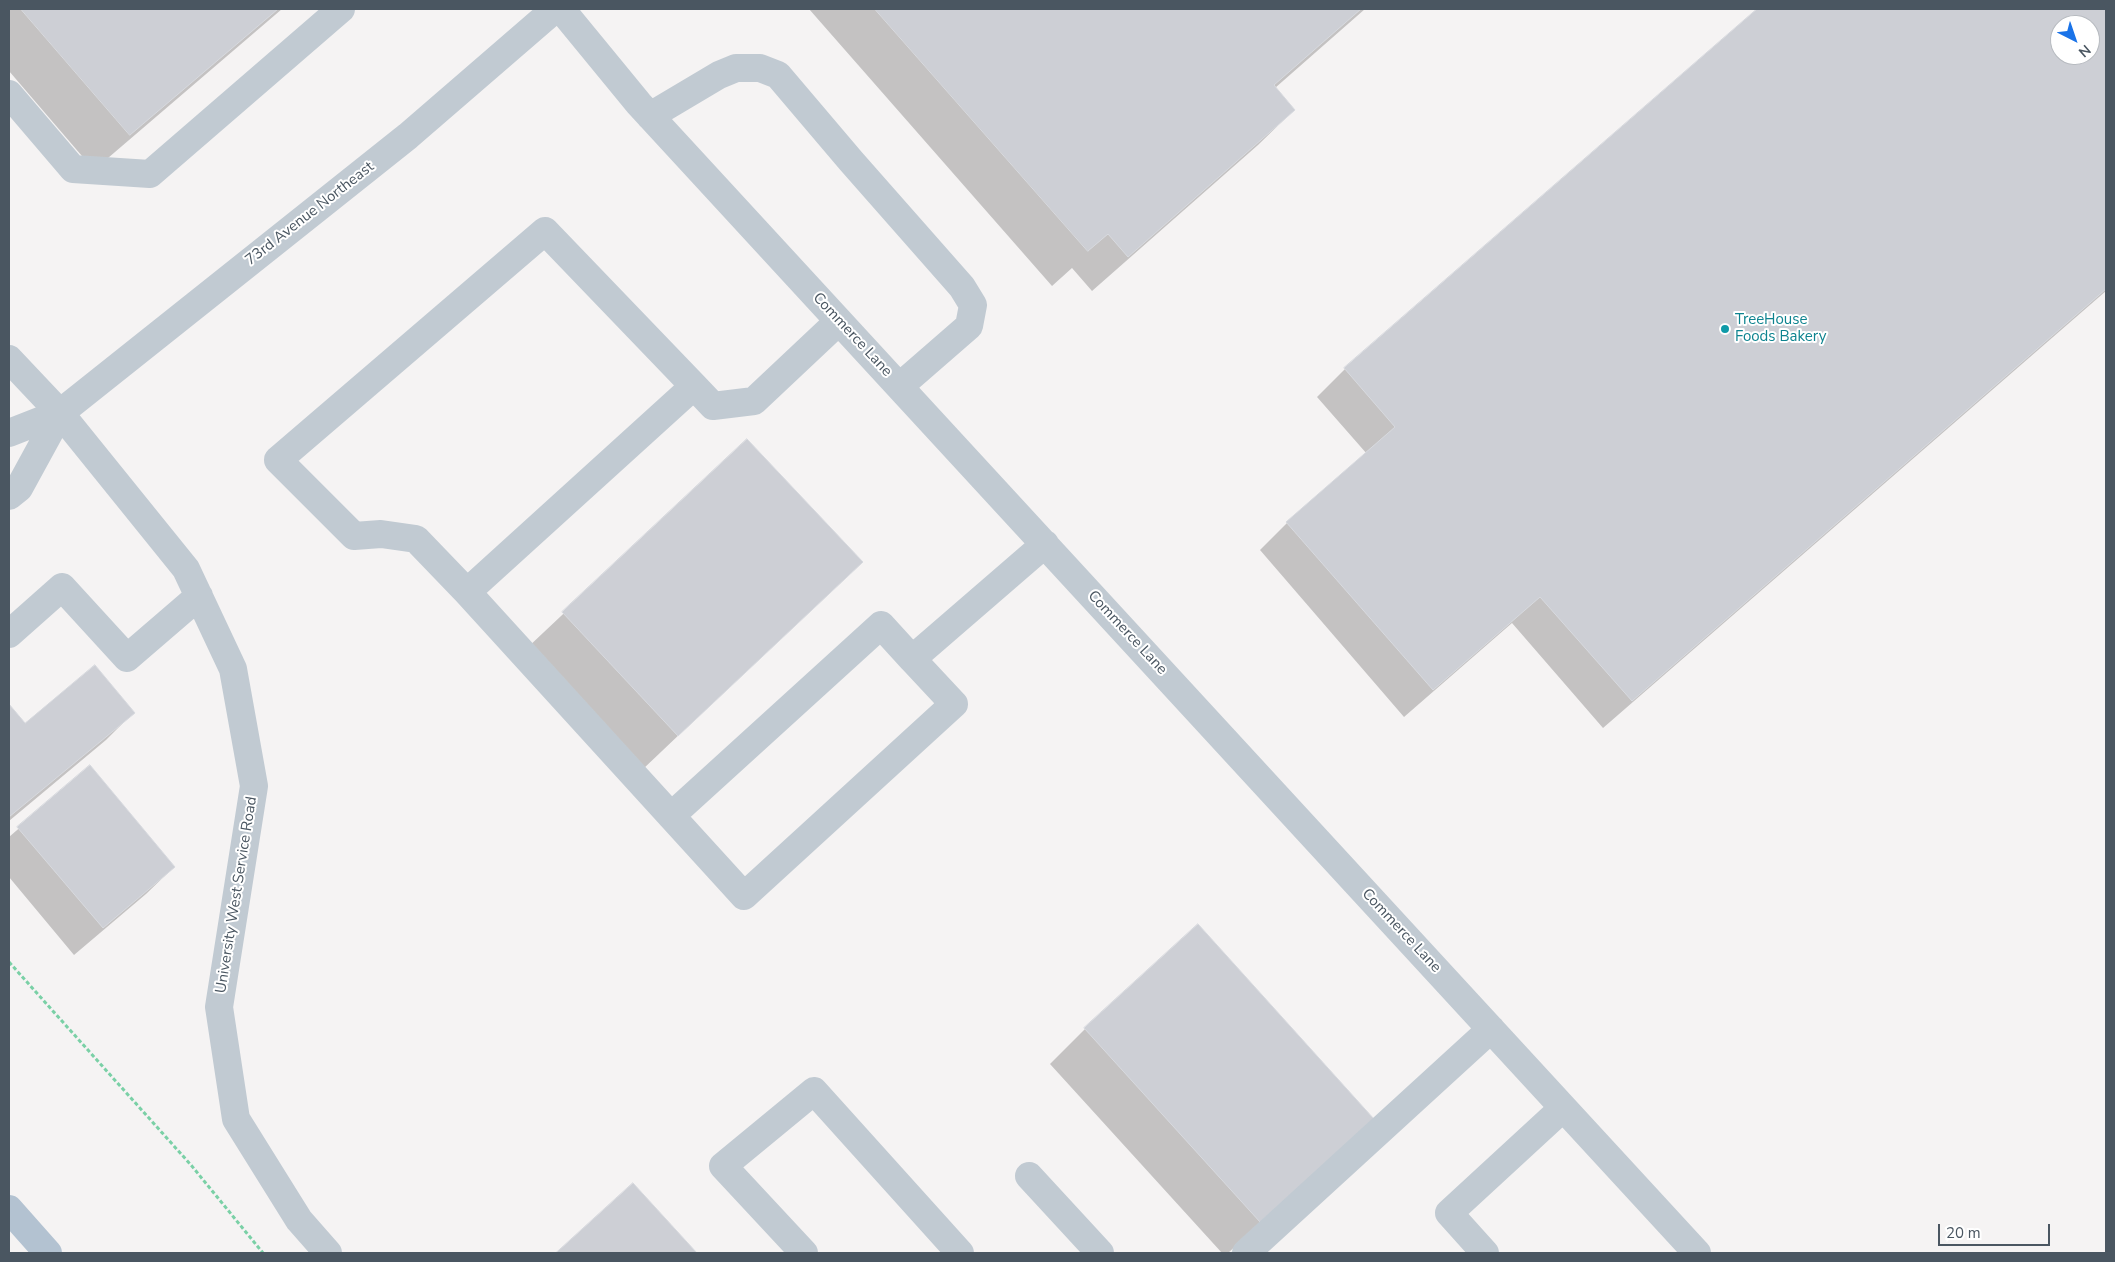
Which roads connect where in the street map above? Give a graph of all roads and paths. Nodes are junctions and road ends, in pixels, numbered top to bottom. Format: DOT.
graph roads {
  1 [pos="341,9"];
  2 [pos="555,9"];
  3 [pos="561,9"];
  4 [pos="9,94"];
  5 [pos="650,116"];
  6 [pos="839,321"];
  7 [pos="9,359"];
  8 [pos="694,386"];
  9 [pos="900,386"];
  10 [pos="60,413"];
  11 [pos="9,433"];
  12 [pos="9,496"];
  13 [pos="1045,544"];
  14 [pos="467,592"];
  15 [pos="199,596"];
  16 [pos="9,634"];
  17 [pos="912,659"];
  18 [pos="671,816"];
  19 [pos="9,962"];
  20 [pos="1491,1029"];
  21 [pos="1563,1108"];
  22 [pos="1029,1176"];
  23 [pos="9,1209"];
  24 [pos="48,1253"];
  25 [pos="263,1253"];
  26 [pos="328,1253"];
  27 [pos="804,1253"];
  28 [pos="960,1253"];
  29 [pos="1100,1253"];
  30 [pos="1246,1253"];
  31 [pos="1485,1253"];
  32 [pos="1697,1253"];
  1 -- 4 [label="street"];
  2 -- 10 [label="street, 73rd Avenue Northeast"];
  3 -- 5 [label="street, Commerce Lane"];
  5 -- 6 [label="street, Commerce Lane"];
  5 -- 9 [label="street"];
  6 -- 8 [label="street"];
  6 -- 9 [label="street, Commerce Lane"];
  7 -- 10 [label="street, University West Service Road"];
  8 -- 14 [label="street"];
  8 -- 14 [label="street"];
  9 -- 13 [label="street, Commerce Lane"];
  10 -- 11 [label="street, 73rd Avenue Northeast"];
  10 -- 12 [label="street, 73rd Avenue Northeast"];
  10 -- 15 [label="street, University West Service Road"];
  13 -- 17 [label="street"];
  13 -- 20 [label="street, Commerce Lane"];
  14 -- 18 [label="street"];
  15 -- 16 [label="street"];
  15 -- 26 [label="street, University West Service Road"];
  17 -- 18 [label="street"];
  17 -- 18 [label="street"];
  19 -- 25 [label="path"];
  20 -- 21 [label="street, Commerce Lane"];
  20 -- 30 [label="street"];
  21 -- 31 [label="street"];
  21 -- 32 [label="street, Commerce Lane"];
  22 -- 29 [label="street"];
  23 -- 24 [label="main road"];
  27 -- 28 [label="street"];
}
